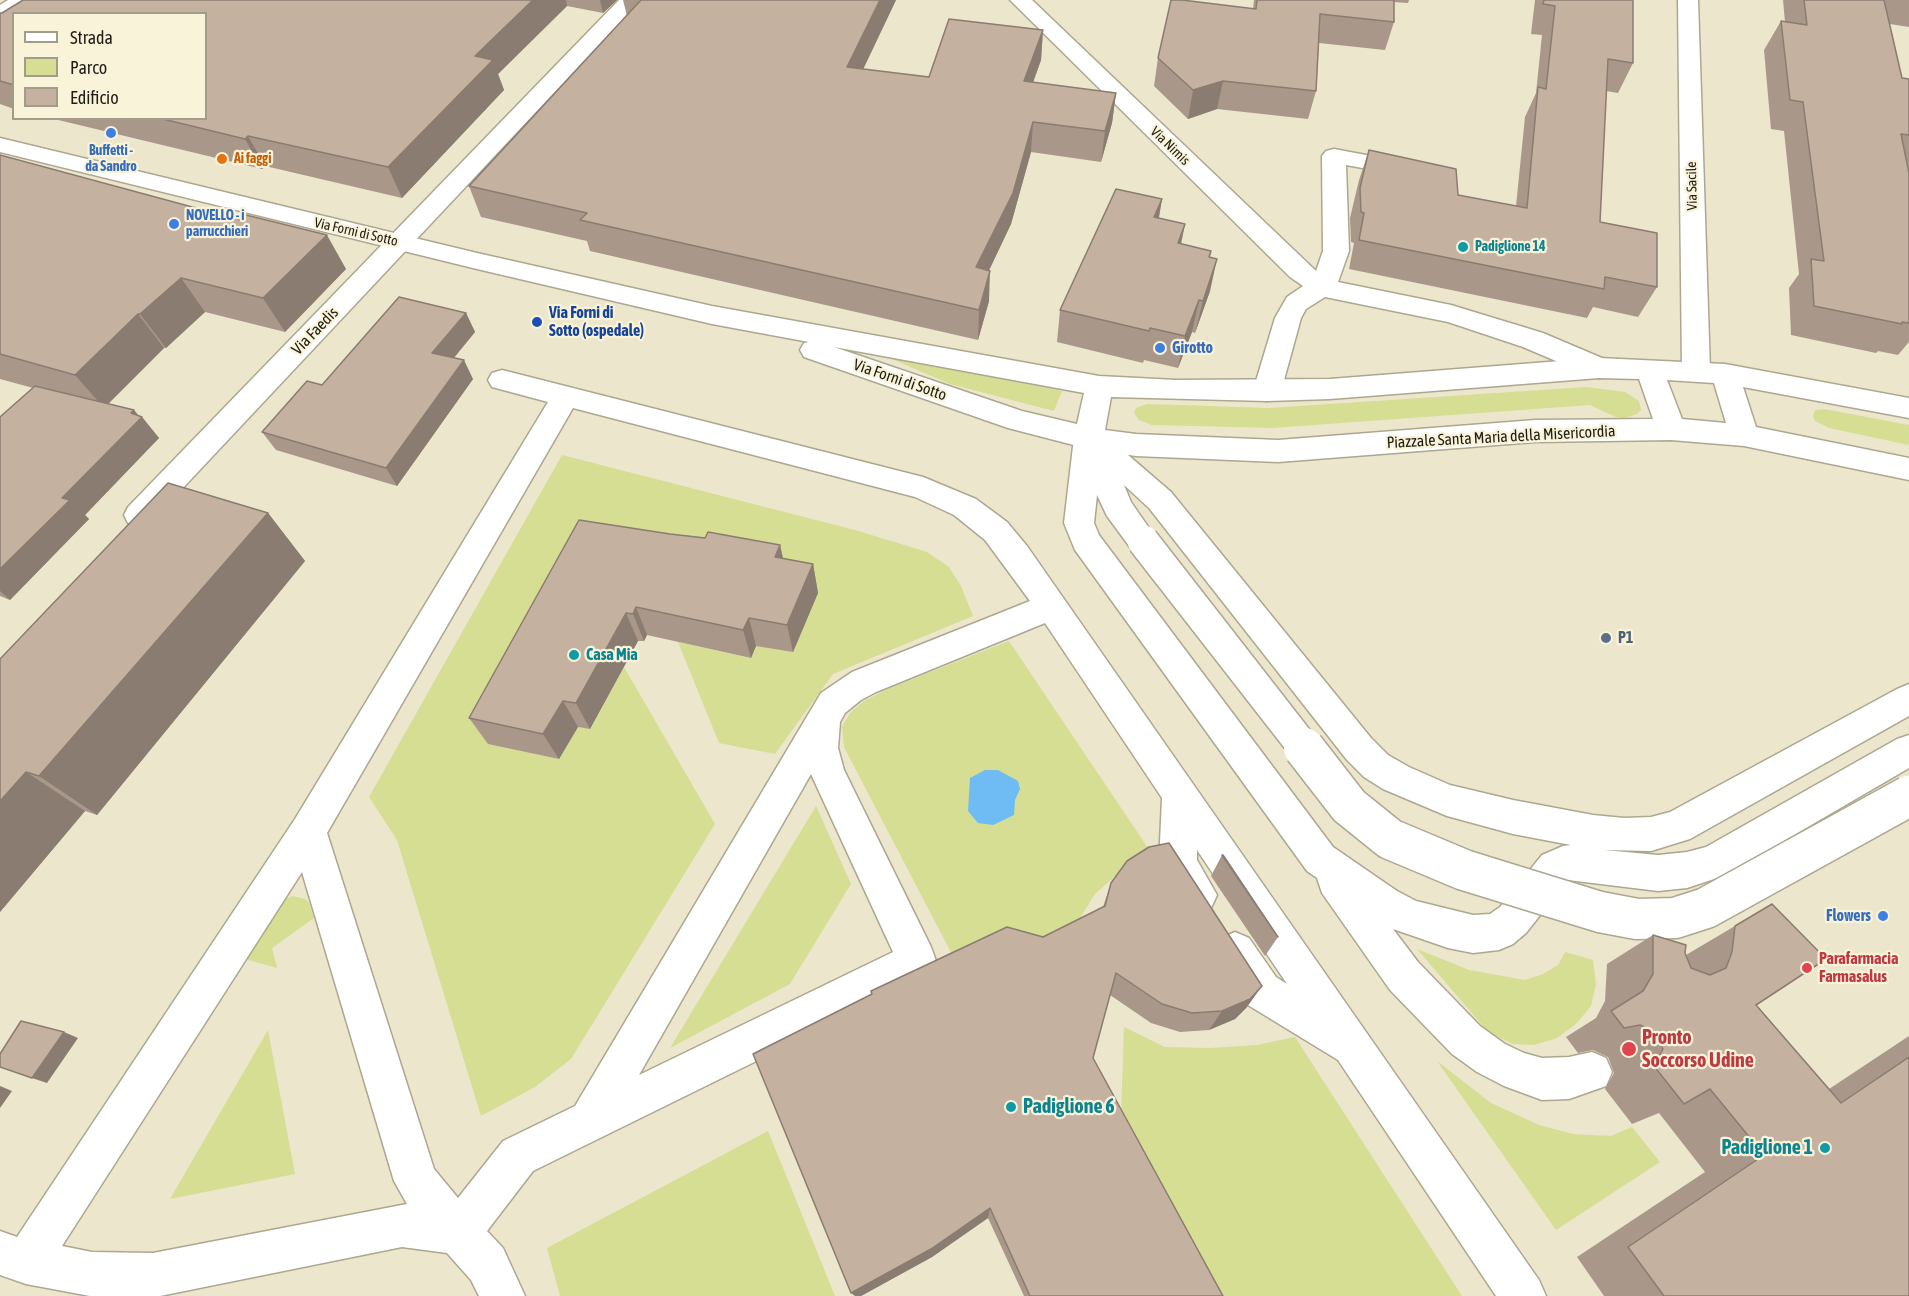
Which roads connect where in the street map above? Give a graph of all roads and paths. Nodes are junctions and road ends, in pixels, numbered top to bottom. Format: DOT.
graph roads {
  1 [pos="23,0"];
  2 [pos="631,0"];
  3 [pos="1020,0"];
  4 [pos="1688,0"];
  5 [pos="0,14"];
  6 [pos="0,146"];
  7 [pos="1390,166"];
  8 [pos="399,242"];
  9 [pos="1323,288"];
  10 [pos="712,315"];
  11 [pos="1599,368"];
  12 [pos="1649,369"];
  13 [pos="1696,371"];
  14 [pos="1725,374"];
  15 [pos="502,380"];
  16 [pos="1099,386"];
  17 [pos="1267,391"];
  18 [pos="566,396"];
  19 [pos="1909,408"];
  20 [pos="1671,429"];
  21 [pos="1744,435"];
  22 [pos="1089,438"];
  23 [pos="1909,469"];
  24 [pos="119,536"];
  25 [pos="1051,606"];
  26 [pos="1909,699"];
  27 [pos="823,719"];
  28 [pos="1909,750"];
  29 [pos="1909,796"];
  30 [pos="309,831"];
  31 [pos="1320,859"];
  32 [pos="1714,862"];
  33 [pos="1663,948"];
  34 [pos="1592,1072"];
  35 [pos="589,1122"];
  36 [pos="458,1233"];
  37 [pos="13,1257"];
  38 [pos="502,1296"];
  39 [pos="1523,1296"];
  1 -- 5 [label="main road"];
  2 -- 8 [label="main road, Via Faedis"];
  3 -- 9 [label="main road, Via Nimis"];
  4 -- 13 [label="main road, Via Sacile"];
  6 -- 8 [label="main road, Via Forni di Sotto"];
  7 -- 9 [label="main road"];
  8 -- 10 [label="main road, Via Forni di Sotto"];
  8 -- 24 [label="main road, Via Faedis"];
  9 -- 11 [label="main road"];
  9 -- 17 [label="main road"];
  10 -- 16 [label="main road, Via Forni di Sotto"];
  10 -- 22 [label="main road, Via Forni di Sotto"];
  11 -- 12 [label="main road"];
  11 -- 17 [label="main road"];
  12 -- 13 [label="main road"];
  12 -- 20 [label="main road"];
  13 -- 14 [label="main road"];
  14 -- 19 [label="main road"];
  14 -- 21 [label="main road"];
  15 -- 18 [label="main road"];
  16 -- 17 [label="main road"];
  16 -- 22 [label="main road"];
  18 -- 25 [label="main road"];
  18 -- 30 [label="main road"];
  20 -- 21 [label="main road, Piazzale Santa Maria della Misericordia"];
  20 -- 22 [label="main road, Piazzale Santa Maria della Misericordia"];
  21 -- 23 [label="main road, Piazzale Santa Maria della Misericordia"];
  22 -- 26 [label="main road"];
  22 -- 29 [label="main road, bridge"];
  22 -- 31 [label="main road"];
  25 -- 27 [label="main road"];
  25 -- 39 [label="main road"];
  27 -- 35 [label="main road"];
  27 -- 35 [label="main road"];
  28 -- 32 [label="main road"];
  30 -- 36 [label="main road"];
  30 -- 37 [label="main road"];
  31 -- 32 [label="main road"];
  31 -- 34 [label="main road"];
  32 -- 33 [label="main road"];
  35 -- 36 [label="main road"];
  36 -- 37 [label="main road"];
  36 -- 38 [label="main road"];
}
